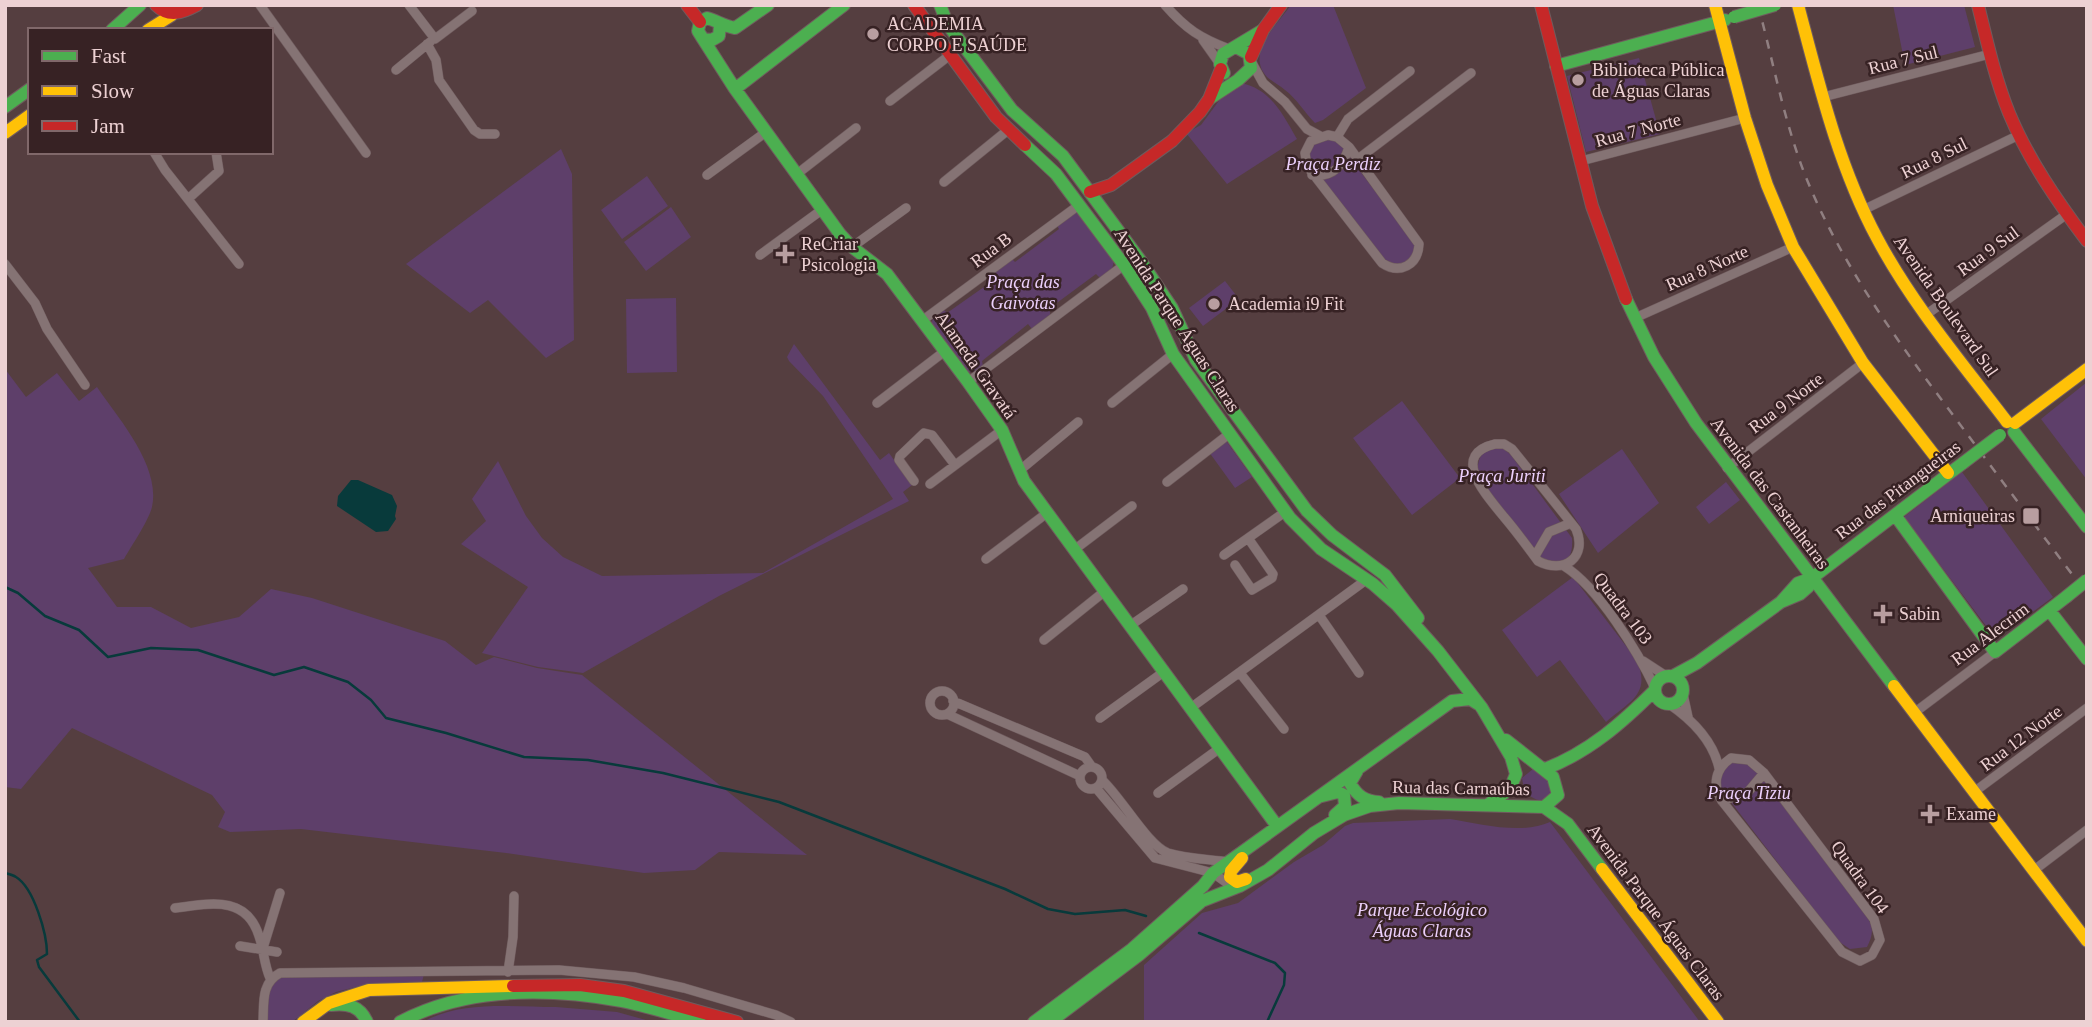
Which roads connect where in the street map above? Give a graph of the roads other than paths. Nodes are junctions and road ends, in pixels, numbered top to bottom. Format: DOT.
graph roads {
  1 [pos="140,5"];
  2 [pos="156,5"];
  3 [pos="197,5"];
  4 [pos="260,5"];
  5 [pos="409,5"];
  6 [pos="687,5"];
  7 [pos="706,5"];
  8 [pos="768,5"];
  9 [pos="844,5"];
  10 [pos="914,5"];
  11 [pos="940,5"];
  12 [pos="1166,5"];
  13 [pos="1281,5"];
  14 [pos="1541,5"];
  15 [pos="1715,5"];
  16 [pos="1775,5"];
  17 [pos="1798,5"];
  18 [pos="1978,5"];
  19 [pos="472,11"];
  20 [pos="173,15"];
  21 [pos="700,22"];
  22 [pos="1719,22"];
  23 [pos="717,23"];
  24 [pos="114,28"];
  25 [pos="153,28"];
  26 [pos="1263,30"];
  27 [pos="703,39"];
  28 [pos="1202,39"];
  29 [pos="431,42"];
  30 [pos="1233,48"];
  31 [pos="1990,54"];
  32 [pos="950,55"];
  33 [pos="1252,60"];
  34 [pos="1221,66"];
  35 [pos="1556,66"];
  36 [pos="396,70"];
  37 [pos="1410,71"];
  38 [pos="1471,73"];
  39 [pos="1239,79"];
  40 [pos="990,81"];
  41 [pos="1263,83"];
  42 [pos="735,89"];
  43 [pos="28,90"];
  44 [pos="976,91"];
  45 [pos="1823,97"];
  46 [pos="1209,99"];
  47 [pos="890,101"];
  48 [pos="5,107"];
  49 [pos="28,116"];
  50 [pos="1745,118"];
  51 [pos="856,128"];
  52 [pos="1008,130"];
  53 [pos="766,132"];
  54 [pos="5,133"];
  55 [pos="495,134"];
  56 [pos="2019,135"];
  57 [pos="1337,137"];
  58 [pos="1315,139"];
  59 [pos="1349,148"];
  60 [pos="366,153"];
  61 [pos="155,154"];
  62 [pos="216,154"];
  63 [pos="1358,159"];
  64 [pos="1581,161"];
  65 [pos="797,174"];
  66 [pos="707,175"];
  67 [pos="1312,175"];
  68 [pos="944,182"];
  69 [pos="1111,185"];
  70 [pos="1090,192"];
  71 [pos="188,199"];
  72 [pos="1079,205"];
  73 [pos="1100,206"];
  74 [pos="906,208"];
  75 [pos="823,209"];
  76 [pos="1863,210"];
  77 [pos="2067,214"];
  78 [pos="2087,241"];
  79 [pos="852,247"];
  80 [pos="1793,247"];
  81 [pos="760,255"];
  82 [pos="5,264"];
  83 [pos="239,264"];
  84 [pos="1124,265"];
  85 [pos="1927,314"];
  86 [pos="1634,318"];
  87 [pos="923,320"];
  88 [pos="945,351"];
  89 [pos="1173,354"];
  90 [pos="1863,363"];
  91 [pos="2087,369"];
  92 [pos="968,382"];
  93 [pos="85,385"];
  94 [pos="877,403"];
  95 [pos="1112,403"];
  96 [pos="1078,422"];
  97 [pos="2008,429"];
  98 [pos="1002,430"];
  99 [pos="1229,434"];
  100 [pos="955,465"];
  101 [pos="1727,468"];
  102 [pos="1275,469"];
  103 [pos="1019,471"];
  104 [pos="1948,473"];
  105 [pos="1262,480"];
  106 [pos="914,481"];
  107 [pos="1167,482"];
  108 [pos="930,484"];
  109 [pos="1132,506"];
  110 [pos="1285,512"];
  111 [pos="1047,513"];
  112 [pos="1895,515"];
  113 [pos="1571,523"];
  114 [pos="2087,527"];
  115 [pos="1248,538"];
  116 [pos="1074,550"];
  117 [pos="1224,555"];
  118 [pos="1535,556"];
  119 [pos="986,559"];
  120 [pos="1574,559"];
  121 [pos="1235,565"];
  122 [pos="1564,566"];
  123 [pos="1578,575"];
  124 [pos="1812,578"];
  125 [pos="1366,580"];
  126 [pos="2087,580"];
  127 [pos="1183,589"];
  128 [pos="1105,591"];
  129 [pos="2049,610"];
  130 [pos="1319,615"];
  131 [pos="1131,625"];
  132 [pos="1427,637"];
  133 [pos="1044,640"];
  134 [pos="1995,652"];
  135 [pos="2087,659"];
  136 [pos="1642,660"];
  137 [pos="1697,663"];
  138 [pos="1450,666"];
  139 [pos="1165,671"];
  140 [pos="1240,673"];
  141 [pos="1359,674"];
  142 [pos="1670,676"];
  143 [pos="1655,689"];
  144 [pos="1683,692"];
  145 [pos="953,701"];
  146 [pos="1452,701"];
  147 [pos="1478,704"];
  148 [pos="1667,704"];
  149 [pos="1192,707"];
  150 [pos="2087,708"];
  151 [pos="1636,709"];
  152 [pos="1914,713"];
  153 [pos="947,714"];
  154 [pos="1688,717"];
  155 [pos="1100,718"];
  156 [pos="1284,729"];
  157 [pos="1502,736"];
  158 [pos="1220,747"];
  159 [pos="1712,747"];
  160 [pos="1574,758"];
  161 [pos="1731,758"];
  162 [pos="1367,761"];
  163 [pos="1092,767"];
  164 [pos="1719,768"];
  165 [pos="1545,769"];
  166 [pos="1764,773"];
  167 [pos="1080,776"];
  168 [pos="1099,784"];
  169 [pos="1558,790"];
  170 [pos="1974,792"];
  171 [pos="1158,793"];
  172 [pos="1313,799"];
  173 [pos="1722,801"];
  174 [pos="1399,803"];
  175 [pos="1489,804"];
  176 [pos="1544,807"];
  177 [pos="1567,824"];
  178 [pos="1277,826"];
  179 [pos="2087,830"];
  180 [pos="1314,833"];
  181 [pos="1251,847"];
  182 [pos="1229,862"];
  183 [pos="1268,870"];
  184 [pos="2033,871"];
  185 [pos="1213,873"];
  186 [pos="1234,888"];
  187 [pos="280,893"];
  188 [pos="514,896"];
  189 [pos="175,908"];
  190 [pos="2087,941"];
  191 [pos="240,946"];
  192 [pos="263,950"];
  193 [pos="277,952"];
  194 [pos="508,972"];
  195 [pos="270,978"];
  196 [pos="325,1006"];
  197 [pos="262,1022"];
  198 [pos="303,1022"];
  199 [pos="367,1022"];
  200 [pos="400,1022"];
  201 [pos="700,1022"];
  202 [pos="737,1022"];
  203 [pos="791,1022"];
  204 [pos="1034,1022"];
  205 [pos="1050,1022"];
  206 [pos="1717,1022"];
  1 -- 24 [label="street"];
  2 -- 20 [label="street"];
  3 -- 20 [label="street"];
  4 -- 60 [label="street"];
  5 -- 29 [label="street"];
  6 -- 21 [label="street"];
  7 -- 23 [label="street"];
  8 -- 23 [label="street"];
  9 -- 42 [label="street"];
  10 -- 32 [label="street, Avenida Parque Águas Claras"];
  11 -- 40 [label="street, Avenida Parque Águas Claras"];
  12 -- 28 [label="street"];
  13 -- 26 [label="street"];
  14 -- 35 [label="street, Avenida das Castanheiras"];
  15 -- 22 [label="street"];
  16 -- 22 [label="street, bridge"];
  17 -- 45 [label="street, Avenida Boulevard Sul"];
  18 -- 31 [label="street"];
  19 -- 29 [label="street"];
  20 -- 25 [label="street"];
  21 -- 23 [label="street"];
  21 -- 27 [label="street"];
  22 -- 35 [label="street"];
  22 -- 50 [label="street"];
  23 -- 27 [label="street"];
  26 -- 30 [label="street"];
  26 -- 33 [label="street"];
  27 -- 42 [label="street, Alameda Gravatá"];
  28 -- 30 [label="street"];
  28 -- 34 [label="street"];
  29 -- 36 [label="street"];
  29 -- 55 [label="street"];
  30 -- 33 [label="street"];
  30 -- 34 [label="street"];
  31 -- 45 [label="street, Rua 7 Sul"];
  31 -- 56 [label="street"];
  32 -- 44 [label="street, Avenida Parque Águas Claras"];
  32 -- 47 [label="street"];
  33 -- 39 [label="street"];
  33 -- 41 [label="street"];
  34 -- 39 [label="street"];
  34 -- 46 [label="street"];
  35 -- 64 [label="street, Avenida das Castanheiras"];
  37 -- 57 [label="street"];
  38 -- 63 [label="street"];
  39 -- 41 [label="street"];
  39 -- 46 [label="street"];
  40 -- 44 [label="street"];
  40 -- 70 [label="street, Avenida Parque Águas Claras"];
  41 -- 58 [label="street"];
  42 -- 53 [label="street, Alameda Gravatá"];
  43 -- 48 [label="street"];
  44 -- 52 [label="street, Avenida Parque Águas Claras"];
  45 -- 76 [label="street, Avenida Boulevard Sul"];
  46 -- 69 [label="street"];
  49 -- 54 [label="street"];
  50 -- 64 [label="street, Rua 7 Norte"];
  50 -- 80 [label="street"];
  51 -- 65 [label="street"];
  52 -- 68 [label="street"];
  52 -- 72 [label="street, Avenida Parque Águas Claras"];
  53 -- 65 [label="street, Alameda Gravatá"];
  53 -- 66 [label="street"];
  56 -- 76 [label="street, Rua 8 Sul"];
  56 -- 77 [label="street"];
  57 -- 58 [label="street"];
  57 -- 59 [label="street"];
  58 -- 67 [label="street"];
  59 -- 63 [label="street"];
  59 -- 67 [label="street"];
  61 -- 71 [label="street"];
  62 -- 71 [label="street"];
  63 -- 67 [label="street"];
  64 -- 86 [label="street, Avenida das Castanheiras"];
  65 -- 75 [label="street, Alameda Gravatá"];
  69 -- 70 [label="street"];
  69 -- 73 [label="street"];
  70 -- 73 [label="street, Avenida Parque Águas Claras"];
  71 -- 83 [label="street"];
  72 -- 84 [label="street, Avenida Parque Águas Claras"];
  72 -- 87 [label="street, Rua B"];
  73 -- 102 [label="street, Avenida Parque Águas Claras"];
  74 -- 79 [label="street"];
  75 -- 79 [label="street, Alameda Gravatá"];
  75 -- 81 [label="street"];
  76 -- 85 [label="street, Avenida Boulevard Sul"];
  77 -- 78 [label="street"];
  77 -- 85 [label="street, Rua 9 Sul"];
  79 -- 87 [label="street, Alameda Gravatá"];
  80 -- 86 [label="street, Rua 8 Norte"];
  80 -- 90 [label="street"];
  82 -- 93 [label="street"];
  84 -- 89 [label="street, Avenida Parque Águas Claras"];
  84 -- 92 [label="street"];
  85 -- 97 [label="street, Avenida Boulevard Sul"];
  86 -- 101 [label="street, Avenida das Castanheiras"];
  87 -- 88 [label="street, Alameda Gravatá"];
  88 -- 92 [label="street, Alameda Gravatá"];
  88 -- 94 [label="street"];
  89 -- 95 [label="street"];
  89 -- 99 [label="street, Avenida Parque Águas Claras"];
  90 -- 101 [label="street, Rua 9 Norte"];
  90 -- 104 [label="street"];
  91 -- 97 [label="street, Rua das Pitangueiras"];
  92 -- 98 [label="street, Alameda Gravatá"];
  96 -- 103 [label="street"];
  97 -- 104 [label="street, Rua das Pitangueiras, bridge"];
  97 -- 114 [label="street, Avenida Boulevard Sul"];
  98 -- 100 [label="street"];
  98 -- 103 [label="street, Alameda Gravatá"];
  99 -- 105 [label="street, Avenida Parque Águas Claras"];
  99 -- 107 [label="street"];
  100 -- 106 [label="street"];
  100 -- 108 [label="street"];
  101 -- 124 [label="street, Avenida das Castanheiras"];
  102 -- 105 [label="street"];
  102 -- 132 [label="street, Avenida Parque Águas Claras"];
  103 -- 111 [label="street, Alameda Gravatá"];
  104 -- 112 [label="street, Rua das Pitangueiras"];
  105 -- 110 [label="street, Avenida Parque Águas Claras"];
  109 -- 116 [label="street"];
  110 -- 115 [label="street"];
  110 -- 125 [label="street, Avenida Parque Águas Claras"];
  111 -- 116 [label="street, Alameda Gravatá"];
  111 -- 119 [label="street"];
  112 -- 124 [label="street, Rua das Pitangueiras"];
  112 -- 134 [label="street"];
  113 -- 118 [label="street"];
  113 -- 118 [label="street"];
  113 -- 120 [label="street, Quadra 103"];
  115 -- 117 [label="street"];
  115 -- 121 [label="street"];
  116 -- 128 [label="street, Alameda Gravatá"];
  118 -- 122 [label="street, Quadra 103"];
  120 -- 122 [label="street"];
  120 -- 123 [label="street, Quadra 103"];
  122 -- 123 [label="street, Quadra 103"];
  123 -- 136 [label="street, Quadra 103"];
  124 -- 137 [label="street, Rua das Pitangueiras"];
  124 -- 152 [label="street, Avenida das Castanheiras"];
  125 -- 130 [label="street"];
  125 -- 132 [label="street, Avenida Parque Águas Claras"];
  126 -- 129 [label="street, Rua Alecrim, bridge"];
  127 -- 131 [label="street"];
  128 -- 131 [label="street, Alameda Gravatá"];
  128 -- 133 [label="street"];
  129 -- 134 [label="street, Rua Alecrim"];
  129 -- 135 [label="street"];
  130 -- 140 [label="street"];
  130 -- 141 [label="street"];
  131 -- 139 [label="street, Alameda Gravatá"];
  132 -- 138 [label="street, Avenida Parque Águas Claras"];
  134 -- 152 [label="street, Rua Alecrim"];
  136 -- 142 [label="street, Quadra 103"];
  136 -- 143 [label="street, Quadra 103"];
  137 -- 142 [label="street, Rua das Pitangueiras"];
  137 -- 144 [label="street, Rua das Pitangueiras"];
  138 -- 146 [label="street"];
  138 -- 147 [label="street, Avenida Parque Águas Claras"];
  139 -- 149 [label="street, Alameda Gravatá"];
  139 -- 155 [label="street"];
  140 -- 149 [label="street"];
  140 -- 156 [label="street"];
  142 -- 143 [label="street"];
  142 -- 144 [label="street"];
  143 -- 148 [label="street"];
  143 -- 151 [label="street"];
  144 -- 148 [label="street"];
  144 -- 154 [label="street, Quadra 104"];
  145 -- 153 [label="street"];
  145 -- 153 [label="street"];
  145 -- 163 [label="street"];
  146 -- 147 [label="street"];
  146 -- 162 [label="street"];
  147 -- 157 [label="street, Avenida Parque Águas Claras"];
  148 -- 151 [label="street"];
  148 -- 154 [label="street, Quadra 104"];
  149 -- 158 [label="street, Alameda Gravatá"];
  150 -- 170 [label="street, Rua 12 Norte"];
  151 -- 160 [label="street"];
  152 -- 170 [label="street, Avenida das Castanheiras"];
  153 -- 167 [label="street"];
  154 -- 159 [label="street, Quadra 104"];
  157 -- 165 [label="street, Avenida Parque Águas Claras"];
  157 -- 175 [label="street, Avenida Parque Águas Claras"];
  158 -- 171 [label="street"];
  158 -- 178 [label="street, Alameda Gravatá"];
  159 -- 161 [label="street, Quadra 104"];
  159 -- 164 [label="street, Quadra 104"];
  160 -- 165 [label="street"];
  160 -- 169 [label="street"];
  161 -- 164 [label="street"];
  161 -- 166 [label="street, Quadra 104"];
  162 -- 172 [label="street"];
  162 -- 174 [label="street"];
  163 -- 167 [label="street"];
  163 -- 168 [label="street"];
  164 -- 173 [label="street, Quadra 104"];
  165 -- 169 [label="street, Avenida Parque Águas Claras"];
  166 -- 173 [label="street"];
  166 -- 173 [label="street, Quadra 104"];
  167 -- 168 [label="street"];
  168 -- 182 [label="street"];
  168 -- 185 [label="street"];
  169 -- 176 [label="street"];
  169 -- 177 [label="street, Avenida Parque Águas Claras"];
  170 -- 184 [label="street, Avenida das Castanheiras"];
  172 -- 178 [label="street"];
  172 -- 180 [label="street"];
  174 -- 175 [label="street, Rua das Carnaúbas"];
  174 -- 180 [label="street, Rua das Carnaúbas"];
  175 -- 176 [label="street, Rua das Carnaúbas"];
  176 -- 177 [label="street, Avenida Parque Águas Claras"];
  177 -- 206 [label="street, Avenida Parque Águas Claras"];
  178 -- 181 [label="street"];
  179 -- 184 [label="street"];
  180 -- 183 [label="street, Rua das Carnaúbas"];
  181 -- 182 [label="street"];
  181 -- 183 [label="street"];
  182 -- 185 [label="street"];
  183 -- 186 [label="street, Rua das Carnaúbas"];
  184 -- 190 [label="street, Avenida das Castanheiras"];
  185 -- 186 [label="street"];
  185 -- 204 [label="street"];
  186 -- 205 [label="street, Rua das Carnaúbas"];
  187 -- 192 [label="street"];
  188 -- 194 [label="street"];
  189 -- 192 [label="street"];
  191 -- 192 [label="street"];
  192 -- 193 [label="street"];
  192 -- 195 [label="street"];
  194 -- 195 [label="street"];
  194 -- 203 [label="street"];
  195 -- 197 [label="street"];
  196 -- 198 [label="street"];
  196 -- 199 [label="street"];
  196 -- 202 [label="street"];
  200 -- 201 [label="street"];
}
